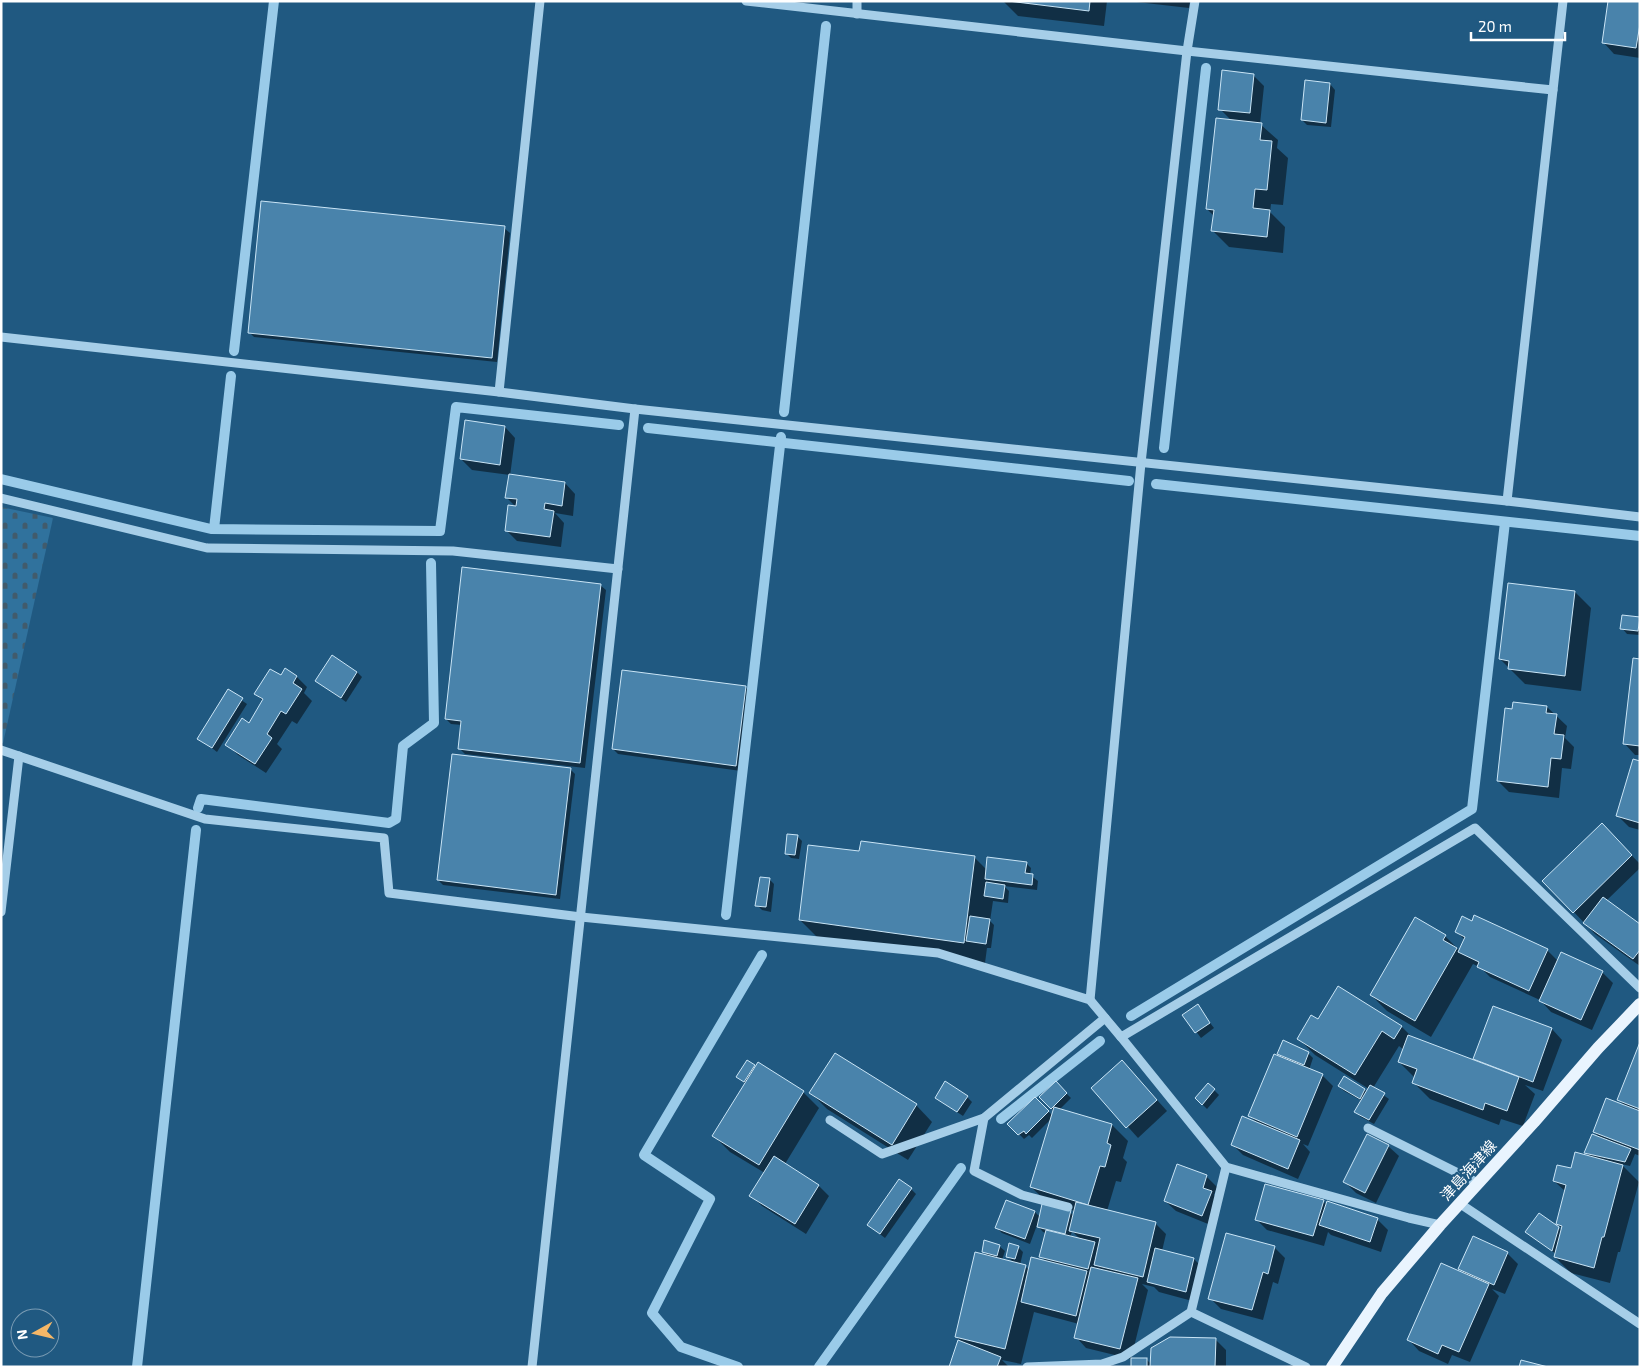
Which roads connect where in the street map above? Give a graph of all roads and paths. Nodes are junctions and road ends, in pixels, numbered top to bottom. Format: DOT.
graph roads {
  1 [pos="540,1"];
  2 [pos="746,1"];
  3 [pos="857,1"];
  4 [pos="1195,1"];
  5 [pos="1563,1"];
  6 [pos="857,14"];
  7 [pos="1187,51"];
  8 [pos="1553,90"];
  9 [pos="1,337"];
  10 [pos="499,392"];
  11 [pos="635,409"];
  12 [pos="1141,463"];
  13 [pos="1,498"];
  14 [pos="1507,501"];
  15 [pos="1640,517"];
  16 [pos="618,569"];
  17 [pos="1,750"];
  18 [pos="19,756"];
  19 [pos="1,912"];
  20 [pos="581,917"];
  21 [pos="1640,988"];
  22 [pos="1090,1000"];
  23 [pos="1640,1004"];
  24 [pos="1105,1018"];
  25 [pos="1121,1037"];
  26 [pos="984,1118"];
  27 [pos="830,1120"];
  28 [pos="1368,1128"];
  29 [pos="1226,1168"];
  30 [pos="1478,1183"];
  31 [pos="1459,1204"];
  32 [pos="1068,1207"];
  33 [pos="1440,1225"];
  34 [pos="1191,1312"];
  35 [pos="1640,1324"];
  36 [pos="532,1367"];
  37 [pos="1027,1367"];
  38 [pos="1306,1367"];
  39 [pos="1332,1367"];
  1 -- 10 [label="street"];
  2 -- 6 [label="street"];
  3 -- 6 [label="street"];
  4 -- 7 [label="street"];
  5 -- 8 [label="street"];
  6 -- 7 [label="street"];
  7 -- 8 [label="street"];
  7 -- 12 [label="street"];
  8 -- 14 [label="street"];
  9 -- 10 [label="street"];
  10 -- 11 [label="street"];
  11 -- 12 [label="street"];
  11 -- 16 [label="street"];
  12 -- 14 [label="street"];
  12 -- 22 [label="street"];
  13 -- 16 [label="street"];
  14 -- 15 [label="street"];
  16 -- 20 [label="street"];
  17 -- 18 [label="street"];
  18 -- 19 [label="street"];
  18 -- 20 [label="street"];
  20 -- 22 [label="street"];
  20 -- 36 [label="street"];
  21 -- 25 [label="street"];
  22 -- 24 [label="street"];
  23 -- 30 [label="main road, 津島海津線"];
  24 -- 25 [label="street"];
  24 -- 26 [label="street"];
  25 -- 29 [label="street"];
  26 -- 27 [label="street"];
  26 -- 32 [label="street"];
  28 -- 30 [label="street"];
  29 -- 33 [label="street"];
  29 -- 34 [label="street"];
  30 -- 31 [label="main road, 津島海津線"];
  31 -- 33 [label="main road, 津島海津線"];
  31 -- 35 [label="street"];
  33 -- 39 [label="main road, 津島海津線"];
  34 -- 37 [label="street"];
  34 -- 38 [label="street"];
}
